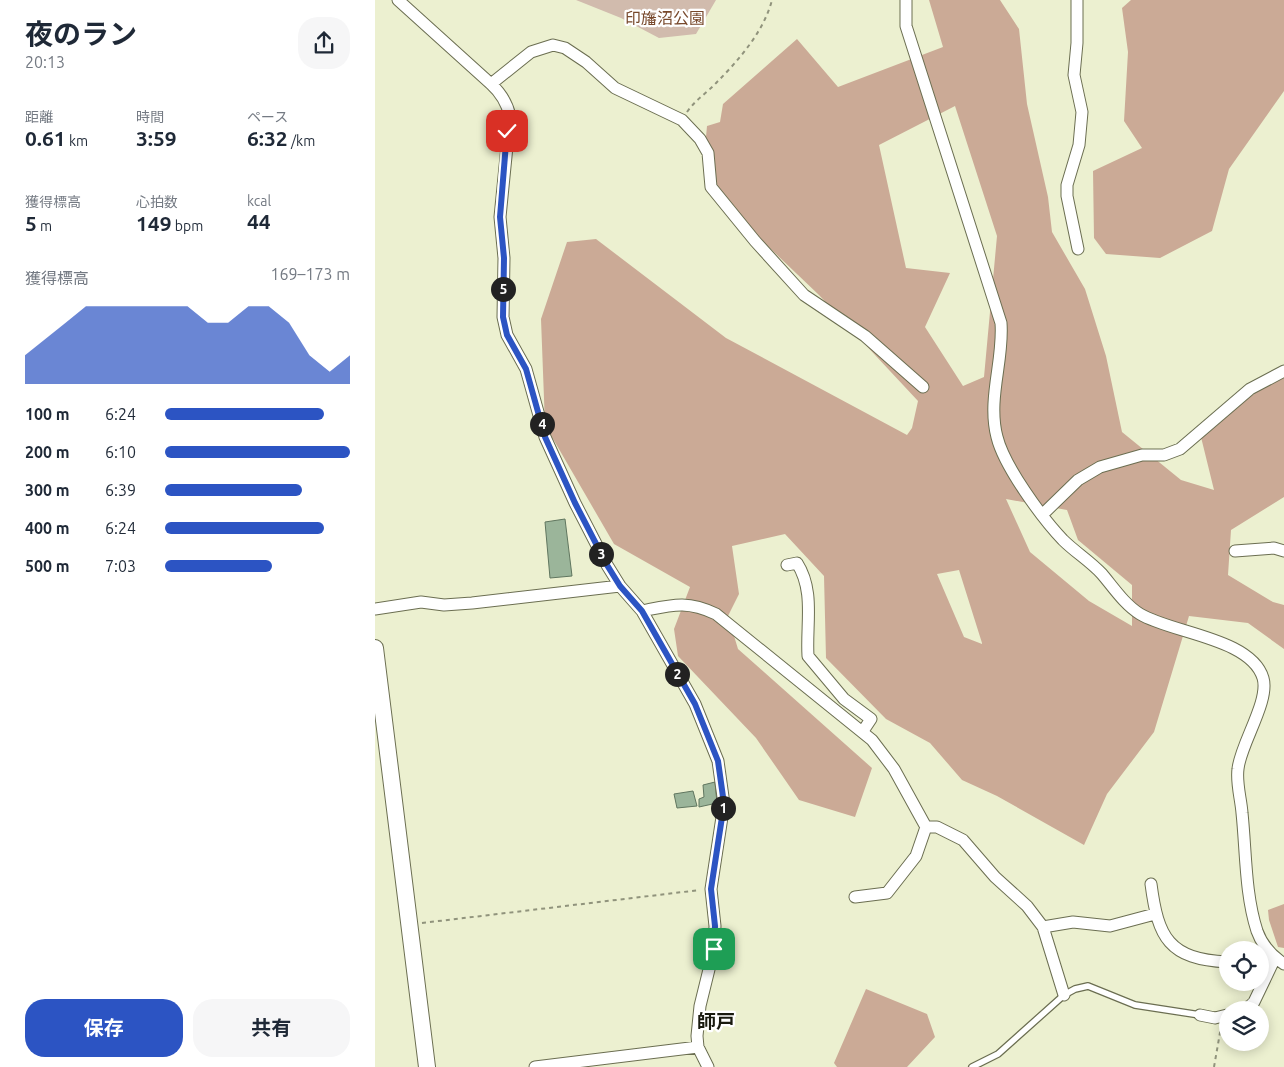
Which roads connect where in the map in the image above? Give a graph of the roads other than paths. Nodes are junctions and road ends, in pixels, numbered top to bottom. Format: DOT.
graph roads {
  1 [pos="398,0"];
  2 [pos="906,0"];
  3 [pos="1077,0"];
  4 [pos="491,84"];
  5 [pos="1079,249"];
  6 [pos="1284,371"];
  7 [pos="923,387"];
  8 [pos="1043,514"];
  9 [pos="1235,551"];
  10 [pos="1284,551"];
  11 [pos="787,565"];
  12 [pos="620,586"];
  13 [pos="375,609"];
  14 [pos="642,611"];
  15 [pos="375,648"];
  16 [pos="863,731"];
  17 [pos="925,827"];
  18 [pos="1151,884"];
  19 [pos="855,897"];
  20 [pos="1155,914"];
  21 [pos="1043,927"];
  22 [pos="1219,960"];
  23 [pos="1280,961"];
  24 [pos="1065,995"];
  25 [pos="1255,1001"];
  26 [pos="1200,1015"];
  27 [pos="1219,1016"];
  28 [pos="698,1047"];
  29 [pos="427,1067"];
  30 [pos="535,1067"];
  31 [pos="708,1067"];
  32 [pos="972,1067"];
  1 -- 4 [label="street"];
  2 -- 8 [label="street"];
  3 -- 5 [label="street"];
  4 -- 7 [label="street"];
  4 -- 12 [label="street"];
  6 -- 8 [label="street"];
  8 -- 23 [label="street"];
  9 -- 10 [label="street"];
  11 -- 16 [label="street"];
  12 -- 13 [label="street"];
  12 -- 14 [label="street"];
  14 -- 16 [label="street"];
  14 -- 28 [label="street"];
  15 -- 29 [label="street"];
  16 -- 17 [label="street"];
  17 -- 19 [label="street"];
  17 -- 21 [label="street"];
  18 -- 20 [label="street"];
  20 -- 21 [label="street"];
  20 -- 22 [label="street"];
  21 -- 24 [label="street"];
  23 -- 25 [label="street"];
  24 -- 26 [label="lane"];
  24 -- 32 [label="lane"];
  26 -- 27 [label="street"];
  28 -- 30 [label="street"];
  28 -- 31 [label="street"];
}
